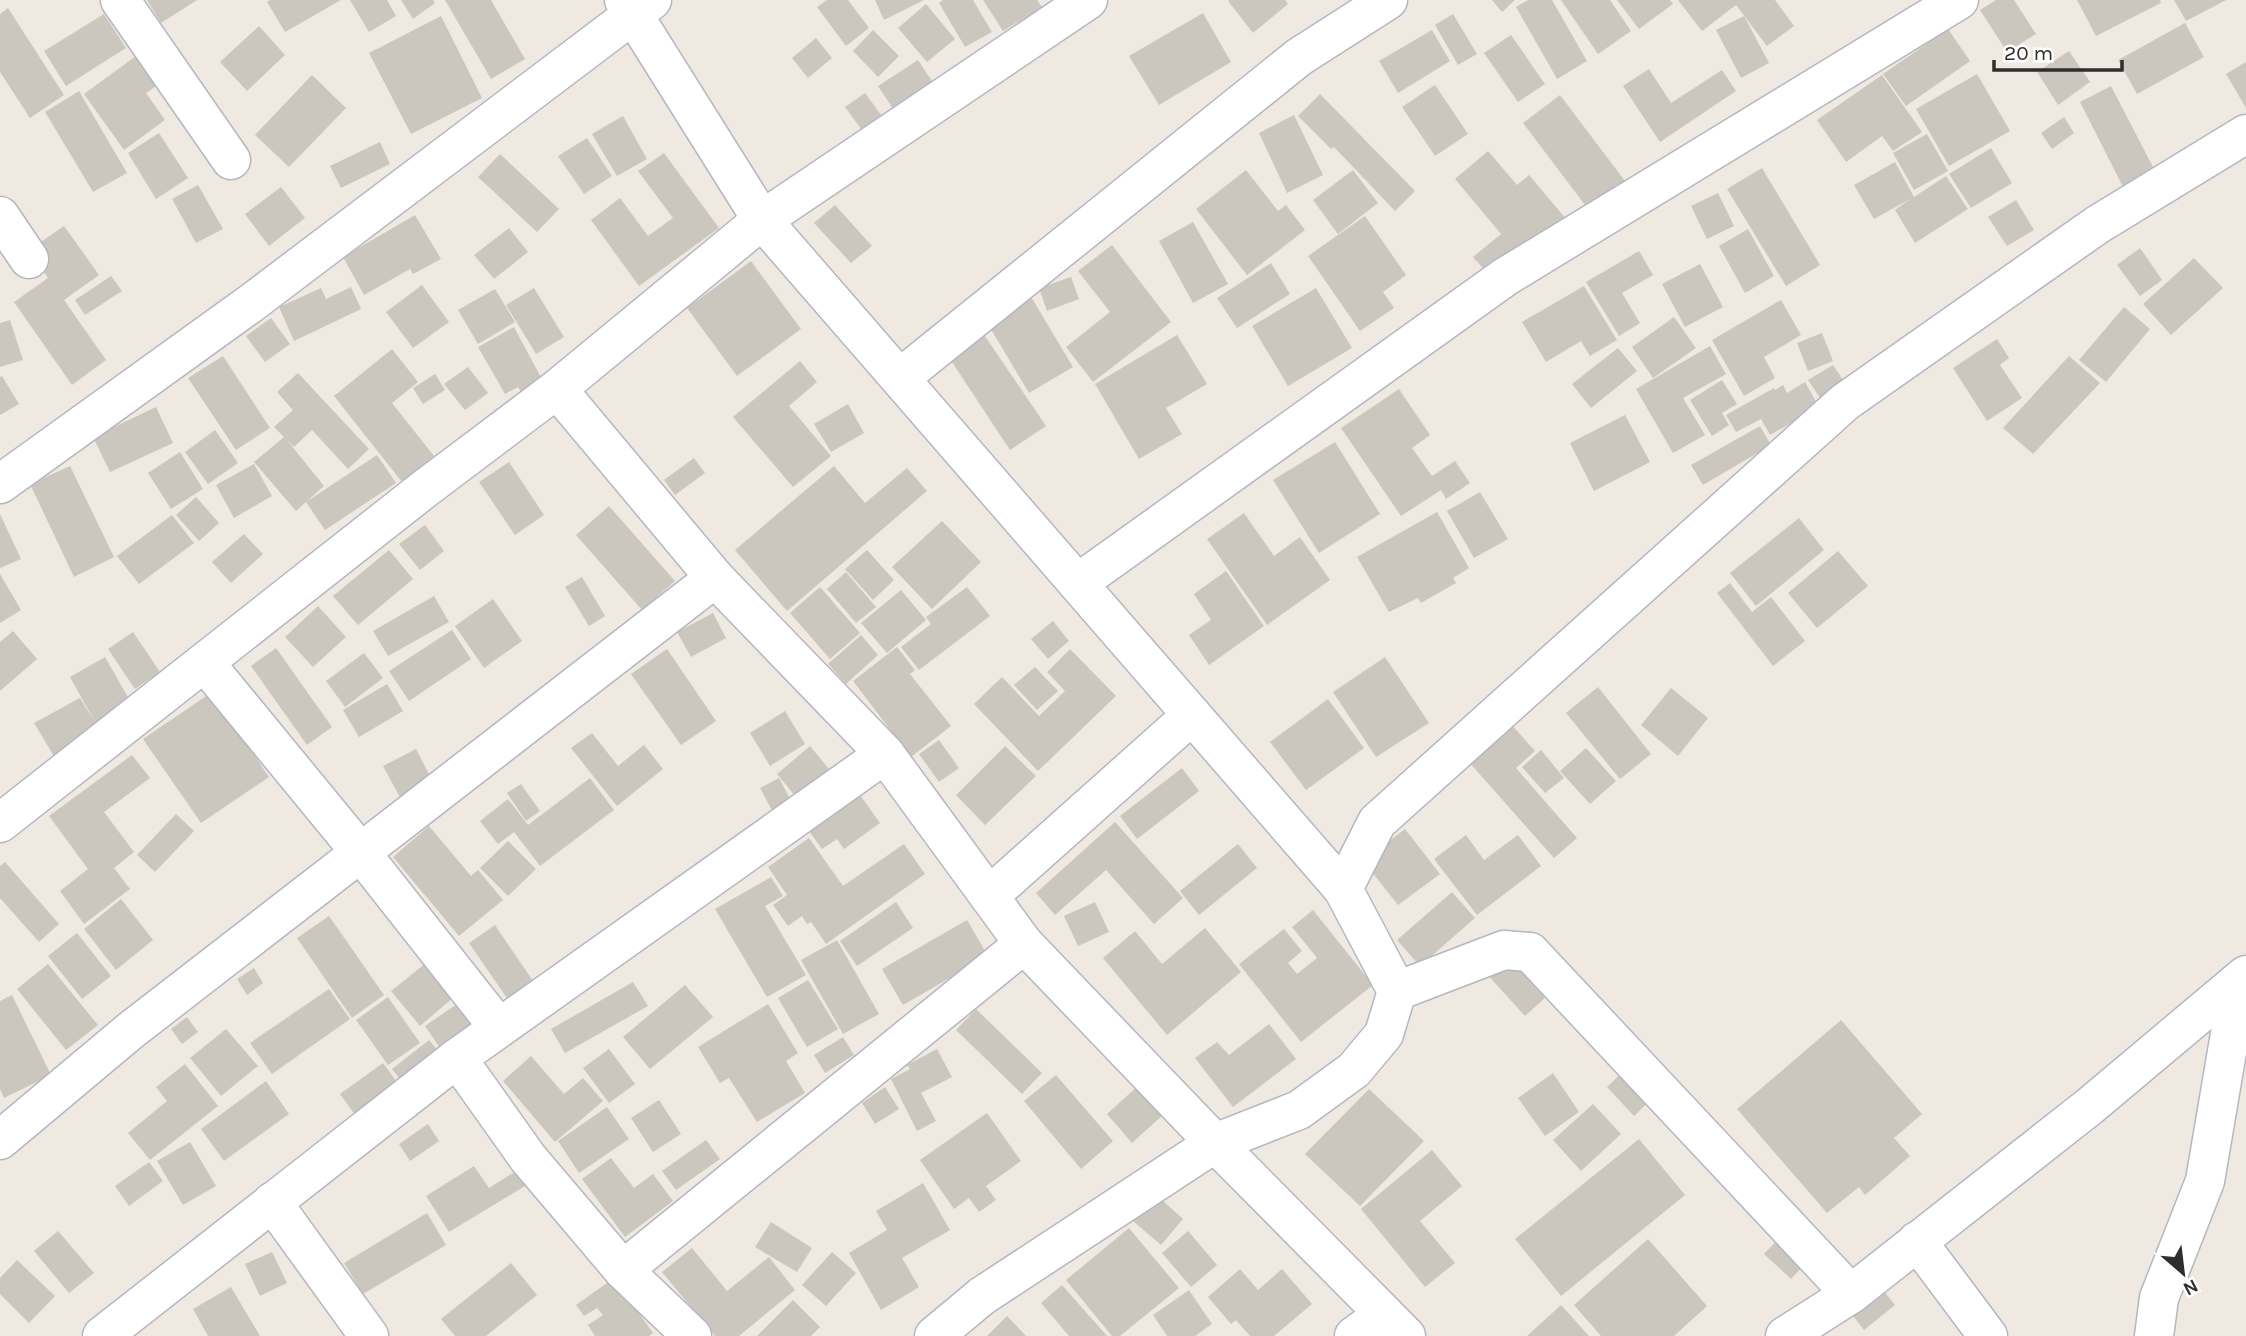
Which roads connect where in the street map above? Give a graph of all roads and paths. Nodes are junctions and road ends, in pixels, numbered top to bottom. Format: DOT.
graph roads {
  1 [pos="120,0"];
  2 [pos="1088,0"];
  3 [pos="1388,0"];
  4 [pos="1959,0"];
  5 [pos="636,4"];
  6 [pos="2246,134"];
  7 [pos="231,160"];
  8 [pos="0,216"];
  9 [pos="762,220"];
  10 [pos="29,259"];
  11 [pos="900,378"];
  12 [pos="558,389"];
  13 [pos="0,484"];
  14 [pos="715,578"];
  15 [pos="1078,583"];
  16 [pos="205,663"];
  17 [pos="1192,715"];
  18 [pos="885,754"];
  19 [pos="0,823"];
  20 [pos="361,853"];
  21 [pos="1343,888"];
  22 [pos="989,896"];
  23 [pos="1024,944"];
  24 [pos="2243,978"];
  25 [pos="1397,991"];
  26 [pos="499,1028"];
  27 [pos="457,1058"];
  28 [pos="0,1140"];
  29 [pos="1215,1143"];
  30 [pos="272,1202"];
  31 [pos="1917,1241"];
  32 [pos="624,1269"];
  33 [pos="1851,1294"];
  34 [pos="1382,1329"];
  35 [pos="102,1336"];
  36 [pos="369,1336"];
  37 [pos="692,1336"];
  38 [pos="934,1336"];
  39 [pos="1786,1336"];
  40 [pos="1988,1336"];
  41 [pos="2154,1336"];
  1 -- 7 [label="street"];
  2 -- 9 [label="street"];
  3 -- 11 [label="street"];
  4 -- 15 [label="street"];
  5 -- 9 [label="street"];
  5 -- 13 [label="street"];
  6 -- 21 [label="street"];
  8 -- 10 [label="street"];
  9 -- 11 [label="street"];
  9 -- 12 [label="street"];
  11 -- 15 [label="street"];
  12 -- 14 [label="street"];
  12 -- 16 [label="street"];
  14 -- 18 [label="street"];
  14 -- 20 [label="street"];
  15 -- 17 [label="street"];
  16 -- 19 [label="street"];
  16 -- 20 [label="street"];
  17 -- 21 [label="street"];
  17 -- 22 [label="street"];
  18 -- 22 [label="street"];
  18 -- 26 [label="street"];
  20 -- 26 [label="street"];
  20 -- 28 [label="street"];
  21 -- 25 [label="street"];
  22 -- 23 [label="street"];
  23 -- 29 [label="street"];
  23 -- 32 [label="street"];
  24 -- 31 [label="street"];
  24 -- 41 [label="street"];
  25 -- 29 [label="street"];
  25 -- 33 [label="street"];
  26 -- 27 [label="street"];
  27 -- 30 [label="street"];
  27 -- 32 [label="street"];
  29 -- 34 [label="street"];
  29 -- 38 [label="street"];
  30 -- 35 [label="street"];
  30 -- 36 [label="street"];
  31 -- 33 [label="street"];
  31 -- 40 [label="street"];
  32 -- 37 [label="street"];
  33 -- 39 [label="street"];
}
